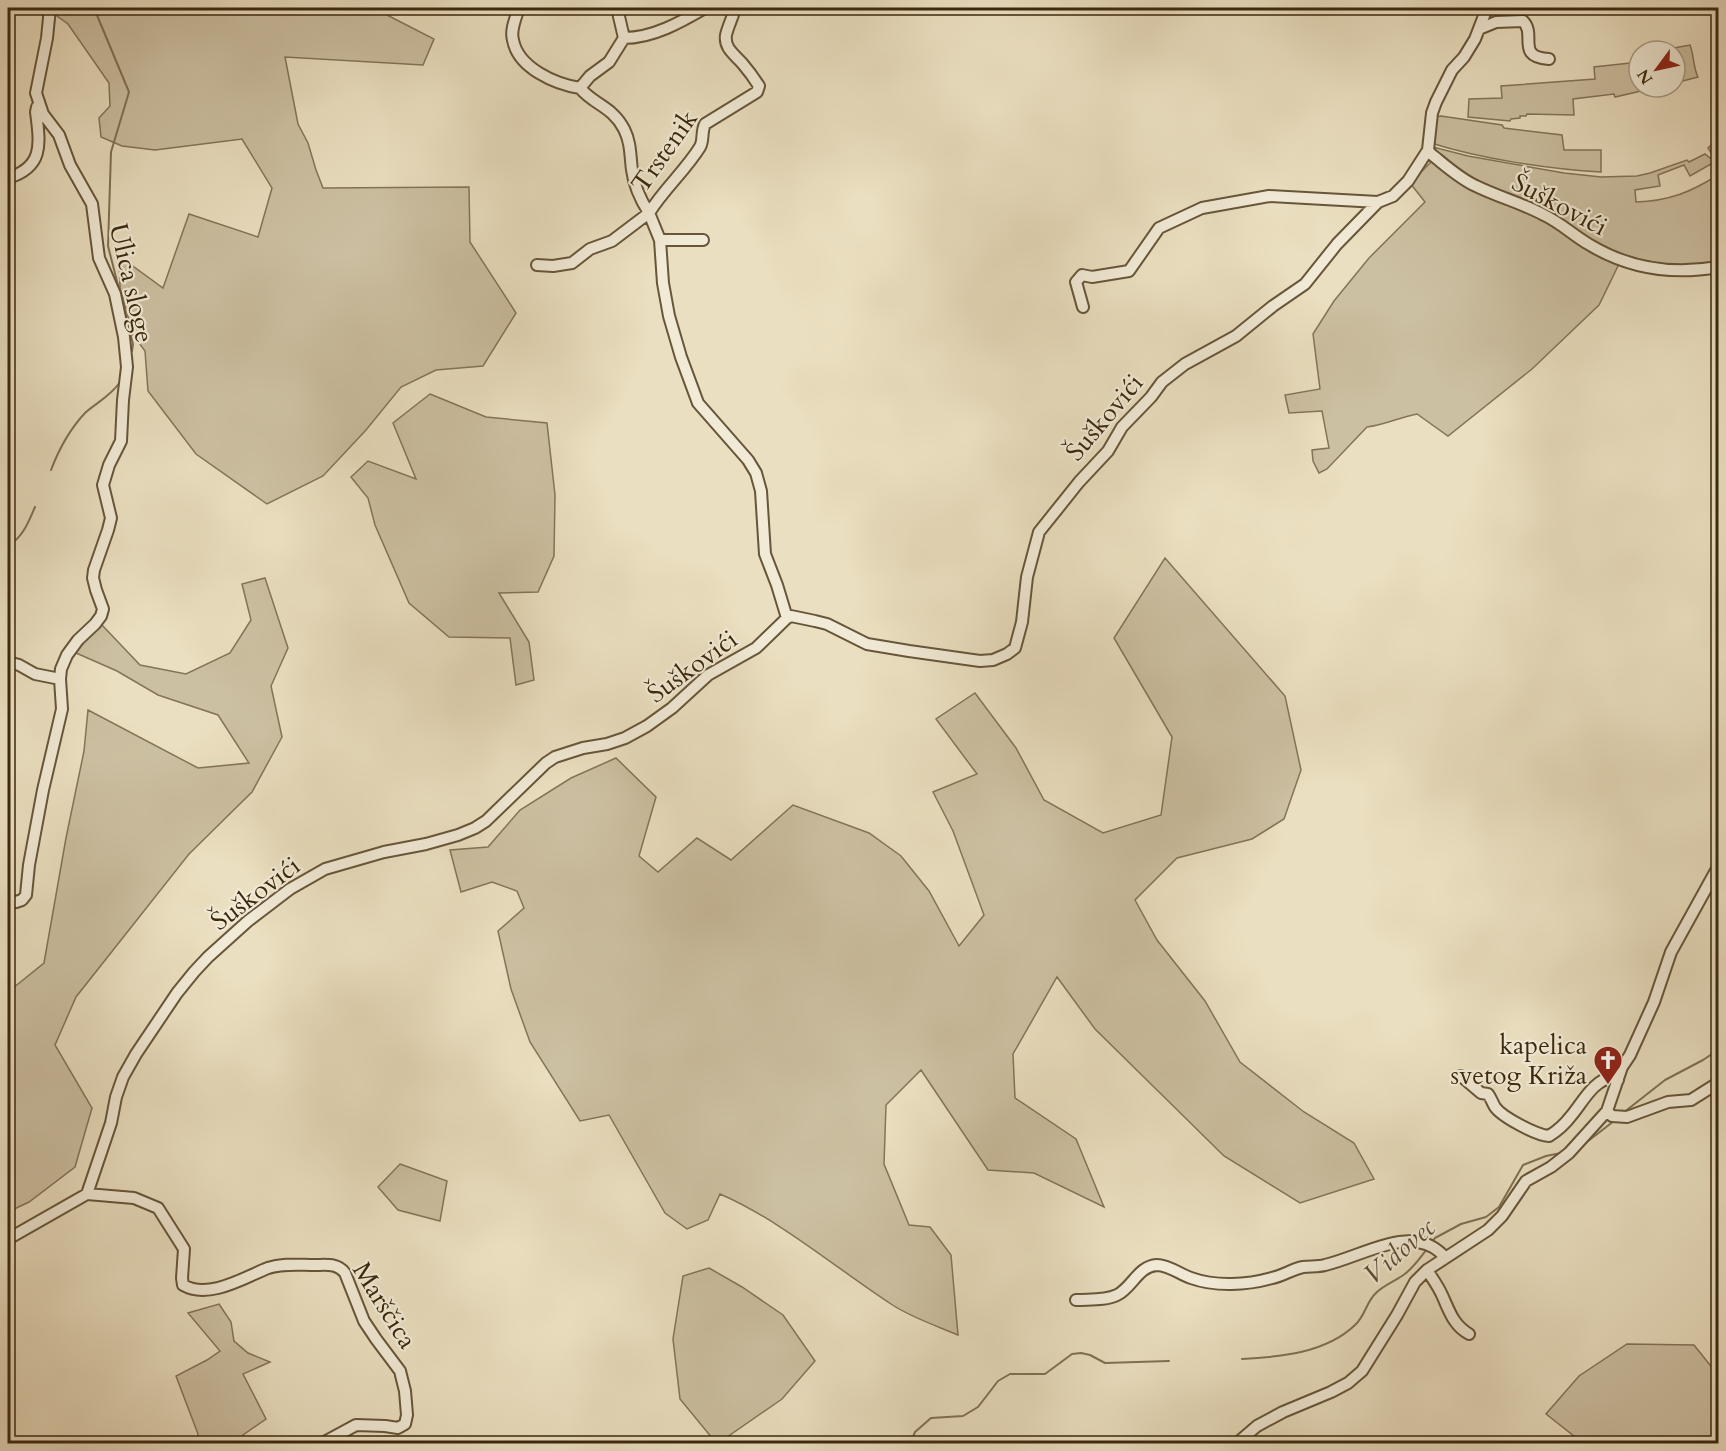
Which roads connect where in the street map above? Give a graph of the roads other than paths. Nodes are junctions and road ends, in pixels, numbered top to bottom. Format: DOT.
graph roads {
  1 [pos="50,8"];
  2 [pos="519,8"];
  3 [pos="617,8"];
  4 [pos="705,8"];
  5 [pos="735,8"];
  6 [pos="1487,8"];
  7 [pos="1479,29"];
  8 [pos="624,38"];
  9 [pos="1549,59"];
  10 [pos="580,88"];
  11 [pos="38,104"];
  12 [pos="1428,150"];
  13 [pos="8,178"];
  14 [pos="1378,202"];
  15 [pos="649,213"];
  16 [pos="660,240"];
  17 [pos="703,240"];
  18 [pos="537,265"];
  19 [pos="1719,267"];
  20 [pos="1083,307"];
  21 [pos="787,618"];
  22 [pos="8,662"];
  23 [pos="60,679"];
  24 [pos="1719,867"];
  25 [pos="8,900"];
  26 [pos="1461,1076"];
  27 [pos="1618,1080"];
  28 [pos="1719,1083"];
  29 [pos="1607,1112"];
  30 [pos="87,1194"];
  31 [pos="8,1239"];
  32 [pos="1445,1257"];
  33 [pos="1427,1269"];
  34 [pos="1076,1300"];
  35 [pos="1469,1334"];
  36 [pos="321,1443"];
  37 [pos="1236,1443"];
  1 -- 11 [label="street"];
  2 -- 10 [label="street"];
  3 -- 8 [label="street"];
  4 -- 8 [label="street"];
  5 -- 15 [label="street, Trstenik"];
  6 -- 7 [label="street"];
  7 -- 9 [label="street"];
  7 -- 12 [label="street"];
  8 -- 10 [label="street"];
  10 -- 15 [label="street, Trstenik"];
  11 -- 13 [label="street"];
  11 -- 23 [label="street, Ulica sloge"];
  12 -- 14 [label="street, Šuškovići"];
  12 -- 19 [label="street, Šuškovići"];
  14 -- 20 [label="street"];
  14 -- 21 [label="street, Šuškovići"];
  15 -- 16 [label="street, Trstenik"];
  15 -- 18 [label="street, Trstenik"];
  16 -- 17 [label="street"];
  16 -- 21 [label="street, Trstenik"];
  21 -- 30 [label="street, Šuškovići"];
  22 -- 23 [label="street"];
  23 -- 25 [label="street, Ulica sloge"];
  24 -- 27 [label="street"];
  26 -- 27 [label="street"];
  27 -- 29 [label="street"];
  28 -- 29 [label="street"];
  29 -- 32 [label="street"];
  30 -- 31 [label="street"];
  30 -- 36 [label="street, Marščica"];
  32 -- 33 [label="street"];
  32 -- 34 [label="street"];
  33 -- 35 [label="street"];
  33 -- 37 [label="street"];
}
